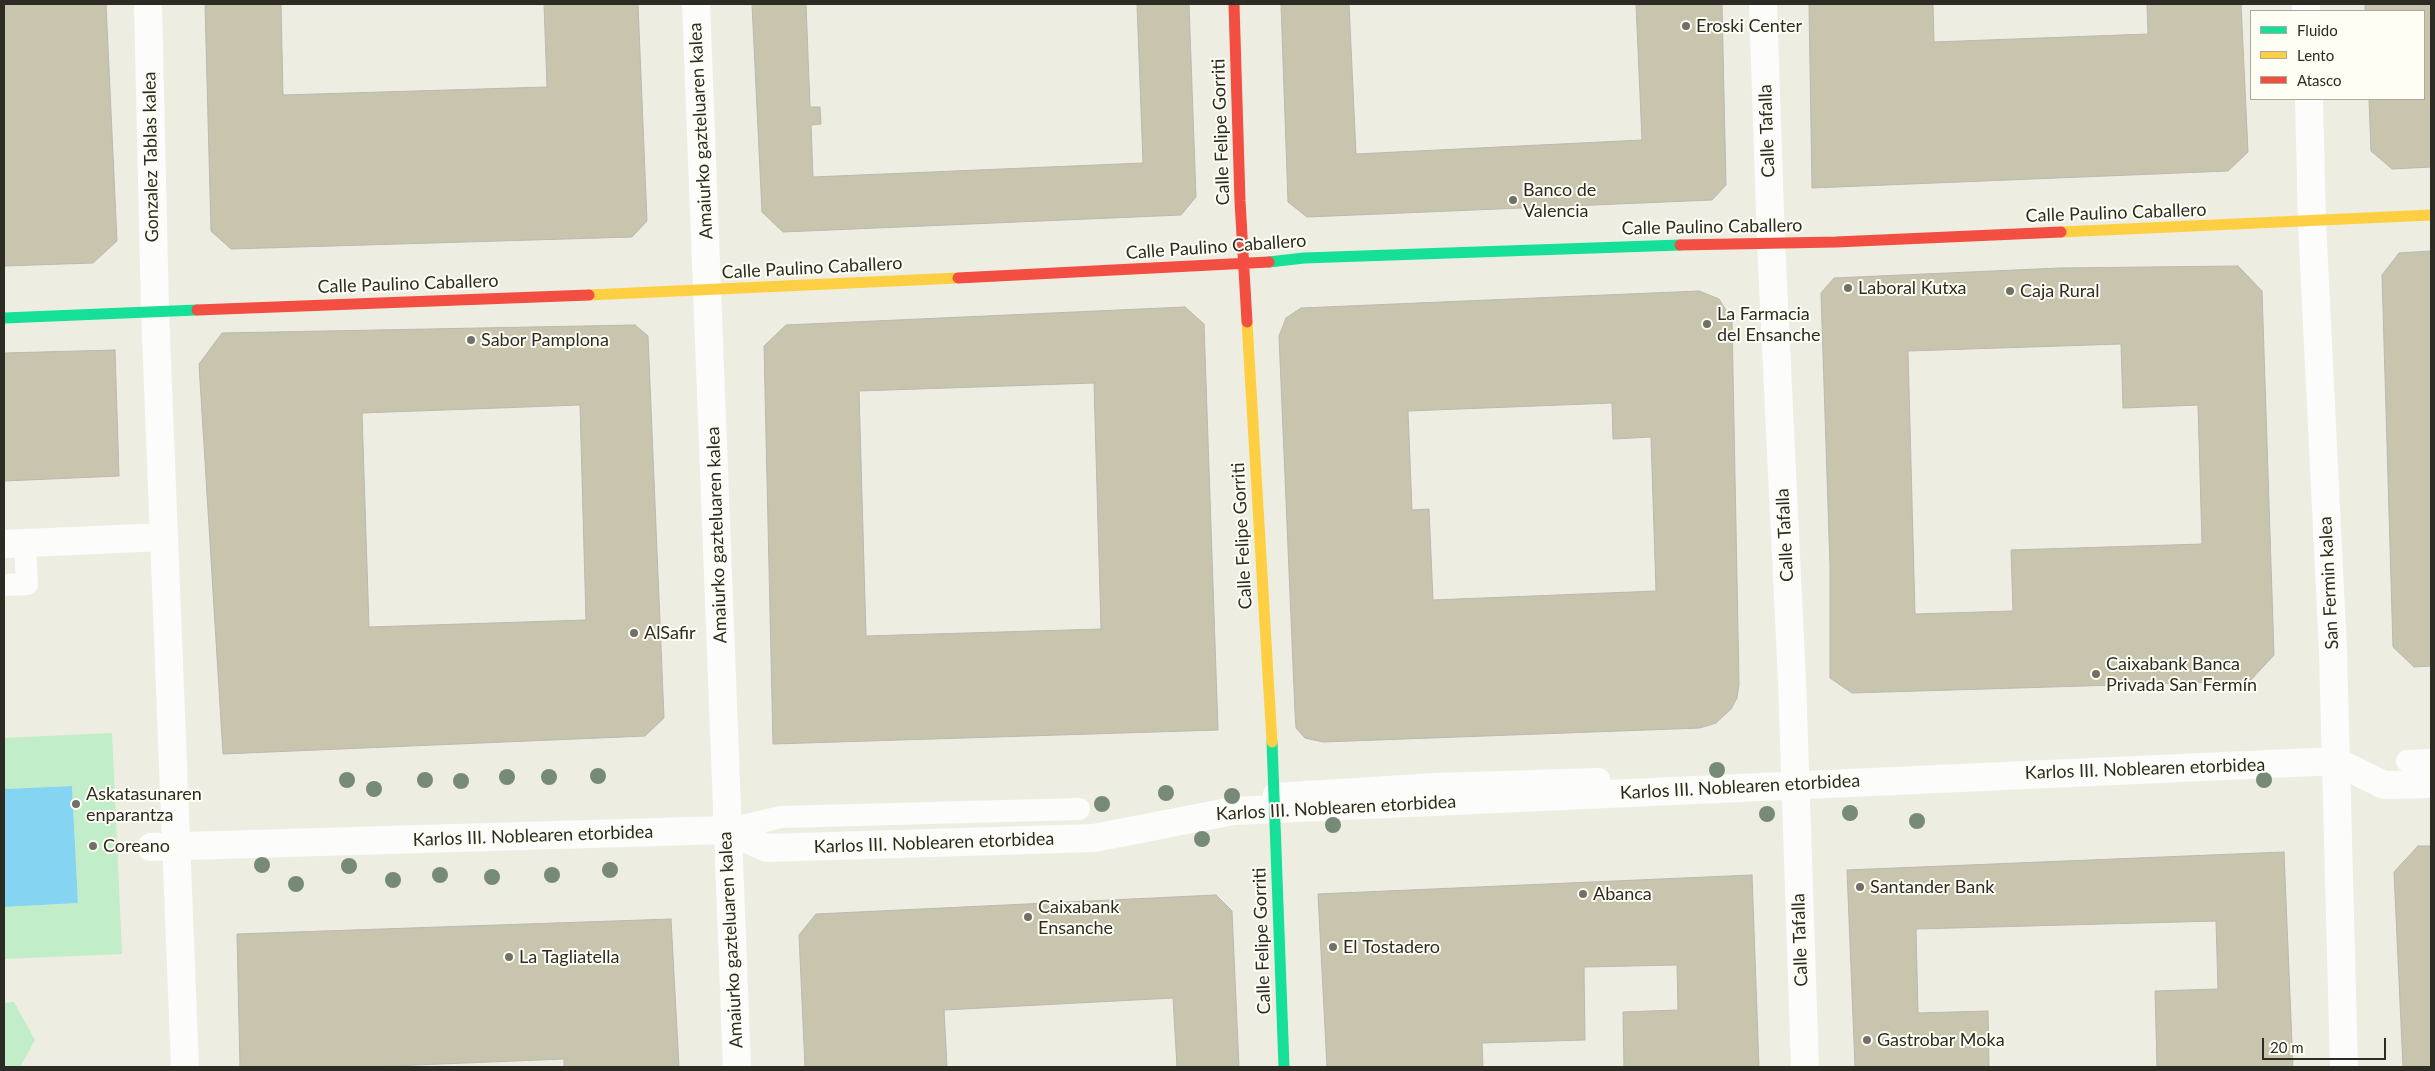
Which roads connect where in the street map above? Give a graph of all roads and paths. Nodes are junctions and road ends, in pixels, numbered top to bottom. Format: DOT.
graph roads {
  1 [pos="148,4"];
  2 [pos="696,4"];
  3 [pos="1234,4"];
  4 [pos="1763,4"];
  5 [pos="2309,100"];
  6 [pos="2431,216"];
  7 [pos="2312,222"];
  8 [pos="1771,242"];
  9 [pos="1245,265"];
  10 [pos="709,290"];
  11 [pos="155,311"];
  12 [pos="4,318"];
  13 [pos="164,537"];
  14 [pos="15,543"];
  15 [pos="4,585"];
  16 [pos="2407,760"];
  17 [pos="2431,760"];
  18 [pos="2334,761"];
  19 [pos="1600,778"];
  20 [pos="1794,784"];
  21 [pos="2431,784"];
  22 [pos="1275,802"];
  23 [pos="1079,809"];
  24 [pos="726,830"];
  25 [pos="164,847"];
  26 [pos="186,1067"];
  27 [pos="737,1067"];
  28 [pos="1284,1067"];
  29 [pos="1805,1067"];
  30 [pos="2344,1067"];
  1 -- 11 [label="street, Gonzalez Tablas kalea"];
  2 -- 10 [label="street, Amaiurko gazteluaren kalea"];
  3 -- 9 [label="street, Calle Felipe Gorriti"];
  4 -- 8 [label="street, Calle Tafalla"];
  5 -- 7 [label="street, San Fermin kalea"];
  6 -- 7 [label="street, Calle Paulino Caballero"];
  7 -- 8 [label="street, Calle Paulino Caballero"];
  7 -- 18 [label="street, San Fermin kalea"];
  8 -- 9 [label="street, Calle Paulino Caballero"];
  8 -- 20 [label="street, Calle Tafalla"];
  9 -- 10 [label="street, Calle Paulino Caballero"];
  9 -- 22 [label="street, Calle Felipe Gorriti"];
  10 -- 11 [label="street, Calle Paulino Caballero"];
  10 -- 24 [label="street, Amaiurko gazteluaren kalea"];
  11 -- 12 [label="street, Calle Paulino Caballero"];
  11 -- 13 [label="street"];
  13 -- 14 [label="street"];
  13 -- 25 [label="street"];
  14 -- 15 [label="lane"];
  16 -- 17 [label="lane"];
  18 -- 20 [label="street, Karlos III. Noblearen etorbidea"];
  18 -- 21 [label="street, Karlos III. Noblearen etorbidea"];
  18 -- 30 [label="street, San Fermin kalea"];
  19 -- 22 [label="lane"];
  20 -- 22 [label="street, Karlos III. Noblearen etorbidea"];
  20 -- 29 [label="street, Calle Tafalla"];
  22 -- 24 [label="street, Karlos III. Noblearen etorbidea"];
  22 -- 28 [label="street, Calle Felipe Gorriti"];
  23 -- 24 [label="lane"];
  24 -- 25 [label="street, Karlos III. Noblearen etorbidea"];
  24 -- 27 [label="street, Amaiurko gazteluaren kalea"];
  25 -- 26 [label="street"];
}
